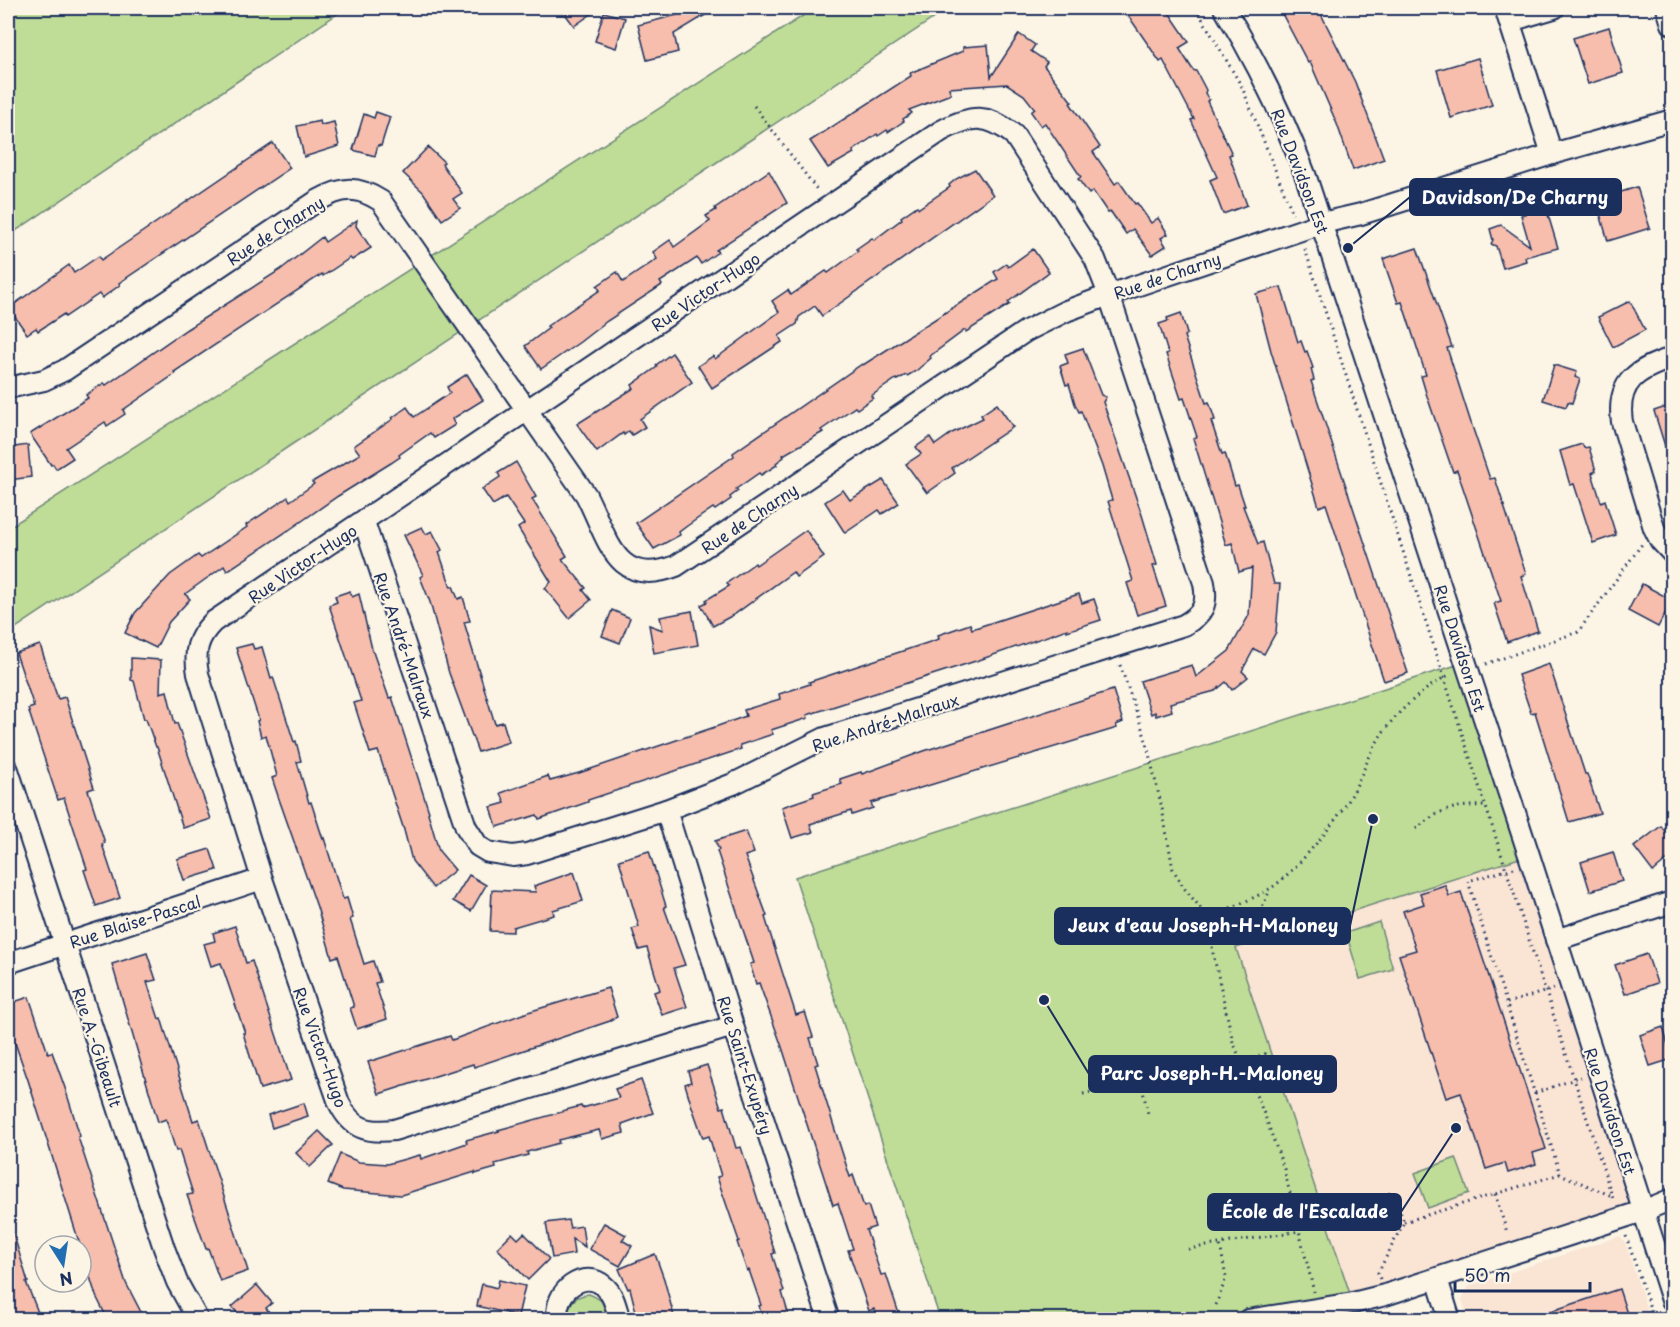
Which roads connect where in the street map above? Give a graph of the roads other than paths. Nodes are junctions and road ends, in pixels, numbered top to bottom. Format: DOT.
graph roads {
  1 [pos="1224,8"];
  2 [pos="1554,8"];
  3 [pos="1667,8"];
  4 [pos="1507,14"];
  5 [pos="1672,24"];
  6 [pos="1672,120"];
  7 [pos="1552,154"];
  8 [pos="1322,223"];
  9 [pos="1109,295"];
  10 [pos="1672,358"];
  11 [pos="8,388"];
  12 [pos="528,411"];
  13 [pos="364,522"];
  14 [pos="1672,553"];
  15 [pos="8,770"];
  16 [pos="666,810"];
  17 [pos="262,879"];
  18 [pos="1672,902"];
  19 [pos="1556,940"];
  20 [pos="64,944"];
  21 [pos="8,963"];
  22 [pos="733,1026"];
  23 [pos="1672,1199"];
  24 [pos="1643,1211"];
  25 [pos="1437,1279"];
  26 [pos="1672,1300"];
  27 [pos="198,1320"];
  28 [pos="558,1320"];
  29 [pos="620,1320"];
  30 [pos="828,1320"];
  31 [pos="1248,1320"];
  32 [pos="1450,1320"];
  1 -- 8 [label="street, Rue Davidson Est"];
  2 -- 4 [label="street"];
  3 -- 5 [label="street"];
  4 -- 7 [label="street"];
  6 -- 7 [label="street, Rue de Charny"];
  7 -- 8 [label="street, Rue de Charny"];
  8 -- 9 [label="street, Rue de Charny"];
  8 -- 19 [label="street, Rue Davidson Est"];
  9 -- 12 [label="street, Rue de Charny"];
  9 -- 12 [label="street, Rue Victor-Hugo"];
  9 -- 16 [label="street, Rue André-Malraux"];
  10 -- 14 [label="street"];
  11 -- 12 [label="street, Rue de Charny"];
  12 -- 13 [label="street, Rue Victor-Hugo"];
  13 -- 16 [label="street, Rue André-Malraux"];
  13 -- 17 [label="street, Rue Victor-Hugo"];
  15 -- 20 [label="street, Rue A.-Gibeault"];
  16 -- 22 [label="street, Rue Saint-Exupéry"];
  17 -- 20 [label="street, Rue Blaise-Pascal"];
  17 -- 22 [label="street, Rue Victor-Hugo"];
  18 -- 19 [label="street"];
  19 -- 24 [label="street, Rue Davidson Est"];
  20 -- 21 [label="street, Rue Blaise-Pascal"];
  20 -- 27 [label="street, Rue A.-Gibeault"];
  22 -- 30 [label="street, Rue Saint-Exupéry"];
  23 -- 24 [label="street"];
  24 -- 25 [label="street"];
  24 -- 26 [label="street, Rue Davidson Est"];
  25 -- 31 [label="street"];
  25 -- 32 [label="street"];
  28 -- 29 [label="street"];
}
